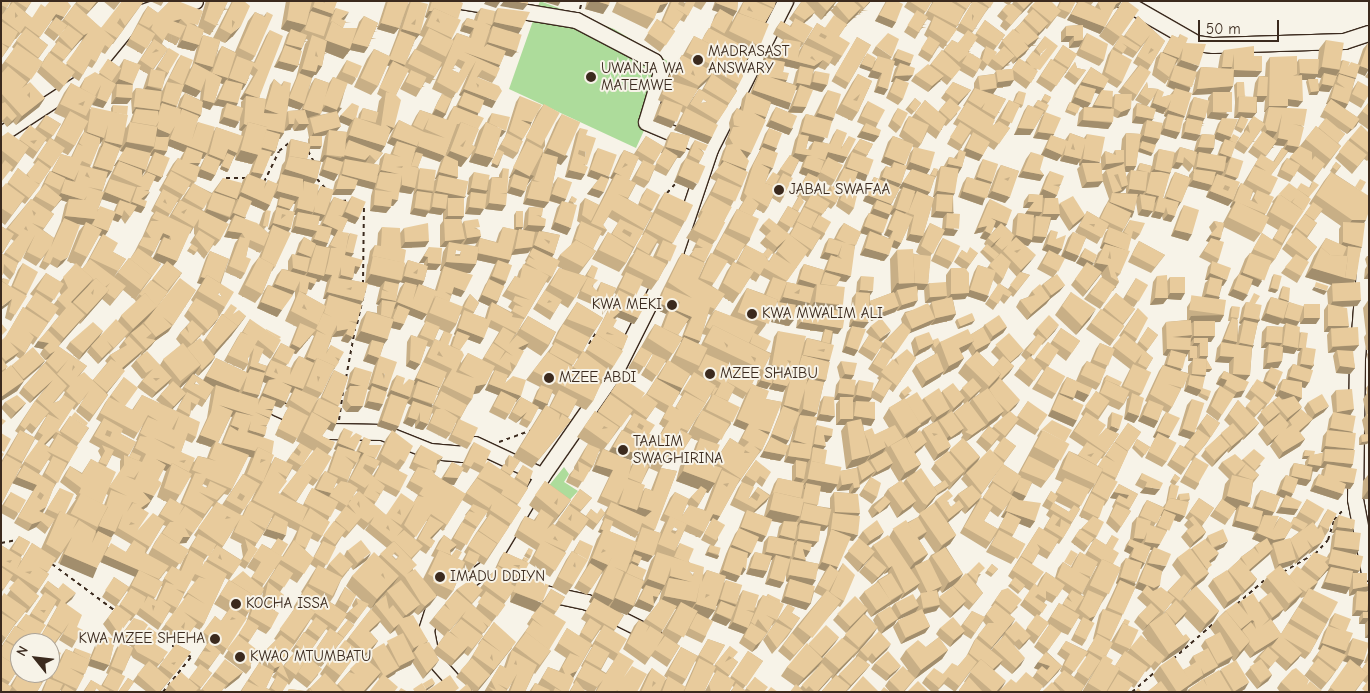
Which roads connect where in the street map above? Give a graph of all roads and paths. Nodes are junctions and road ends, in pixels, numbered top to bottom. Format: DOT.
graph roads {
  1 [pos="195,1"];
  2 [pos="461,1"];
  3 [pos="786,1"];
  4 [pos="1123,1"];
  5 [pos="1369,33"];
  6 [pos="1,134"];
  7 [pos="295,141"];
  8 [pos="304,145"];
  9 [pos="710,149"];
  10 [pos="679,177"];
  11 [pos="226,178"];
  12 [pos="253,182"];
  13 [pos="262,184"];
  14 [pos="327,190"];
  15 [pos="336,200"];
  16 [pos="661,200"];
  17 [pos="354,201"];
  18 [pos="363,204"];
  19 [pos="1369,206"];
  20 [pos="598,330"];
  21 [pos="585,351"];
  22 [pos="278,408"];
  23 [pos="537,423"];
  24 [pos="339,432"];
  25 [pos="480,446"];
  26 [pos="542,476"];
  27 [pos="1355,499"];
  28 [pos="1,543"];
  29 [pos="22,543"];
  30 [pos="44,558"];
  31 [pos="488,566"];
  32 [pos="1275,573"];
  33 [pos="1369,573"];
  34 [pos="1270,575"];
  35 [pos="502,578"];
  36 [pos="532,588"];
  37 [pos="1233,606"];
  38 [pos="116,612"];
  39 [pos="1220,616"];
  40 [pos="153,635"];
  41 [pos="667,644"];
  42 [pos="176,648"];
  43 [pos="184,653"];
  44 [pos="1167,664"];
  45 [pos="1160,668"];
  46 [pos="163,692"];
  47 [pos="463,692"];
  48 [pos="1132,692"];
  1 -- 6 [label="street"];
  2 -- 9 [label="street"];
  3 -- 9 [label="street"];
  4 -- 5 [label="street"];
  7 -- 13 [label="path"];
  8 -- 14 [label="path"];
  9 -- 26 [label="street"];
  10 -- 16 [label="path"];
  11 -- 12 [label="path"];
  15 -- 17 [label="path"];
  18 -- 24 [label="path"];
  19 -- 27 [label="street"];
  20 -- 21 [label="path"];
  22 -- 24 [label="street"];
  23 -- 25 [label="path"];
  24 -- 25 [label="street"];
  25 -- 26 [label="street"];
  26 -- 31 [label="street"];
  27 -- 32 [label="path"];
  27 -- 33 [label="street"];
  28 -- 29 [label="path"];
  30 -- 38 [label="path"];
  31 -- 35 [label="street"];
  31 -- 47 [label="street"];
  34 -- 37 [label="path"];
  36 -- 41 [label="street"];
  39 -- 44 [label="path"];
  40 -- 42 [label="path"];
  43 -- 46 [label="path"];
  45 -- 48 [label="path"];
}
